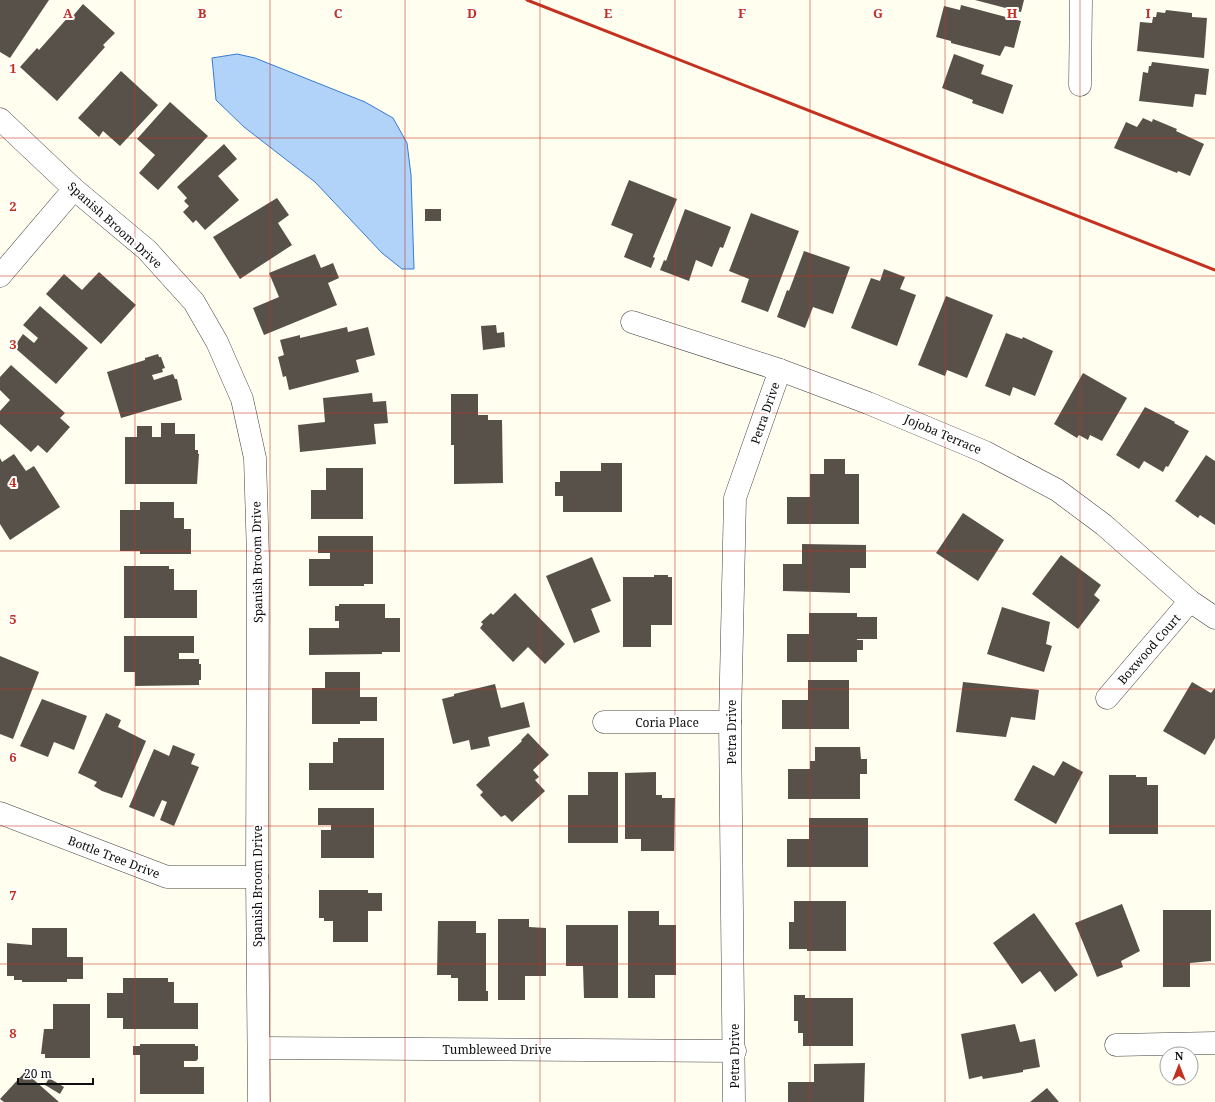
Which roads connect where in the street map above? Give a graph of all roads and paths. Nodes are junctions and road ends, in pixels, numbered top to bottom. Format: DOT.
graph roads {
  1 [pos="1081,0"];
  2 [pos="1080,85"];
  3 [pos="0,119"];
  4 [pos="74,189"];
  5 [pos="0,276"];
  6 [pos="632,322"];
  7 [pos="780,370"];
  8 [pos="1190,601"];
  9 [pos="1215,618"];
  10 [pos="1107,698"];
  11 [pos="604,722"];
  12 [pos="730,722"];
  13 [pos="0,813"];
  14 [pos="257,877"];
  15 [pos="1215,1043"];
  16 [pos="1116,1045"];
  17 [pos="259,1048"];
  18 [pos="735,1051"];
  19 [pos="259,1102"];
  20 [pos="734,1102"];
  1 -- 2 [label="street"];
  3 -- 4 [label="street, Spanish Broom Drive"];
  4 -- 5 [label="street"];
  4 -- 14 [label="street, Spanish Broom Drive"];
  6 -- 7 [label="street, Jojoba Terrace"];
  7 -- 8 [label="street, Jojoba Terrace"];
  7 -- 12 [label="street, Petra Drive"];
  8 -- 9 [label="street, Jojoba Terrace"];
  8 -- 10 [label="street, Boxwood Court"];
  11 -- 12 [label="street, Coria Place"];
  12 -- 18 [label="street, Petra Drive"];
  13 -- 14 [label="street, Bottle Tree Drive"];
  14 -- 17 [label="street, Spanish Broom Drive"];
  15 -- 16 [label="street"];
  17 -- 18 [label="street, Tumbleweed Drive"];
  17 -- 19 [label="street, Spanish Broom Drive"];
  18 -- 20 [label="street, Petra Drive"];
}
